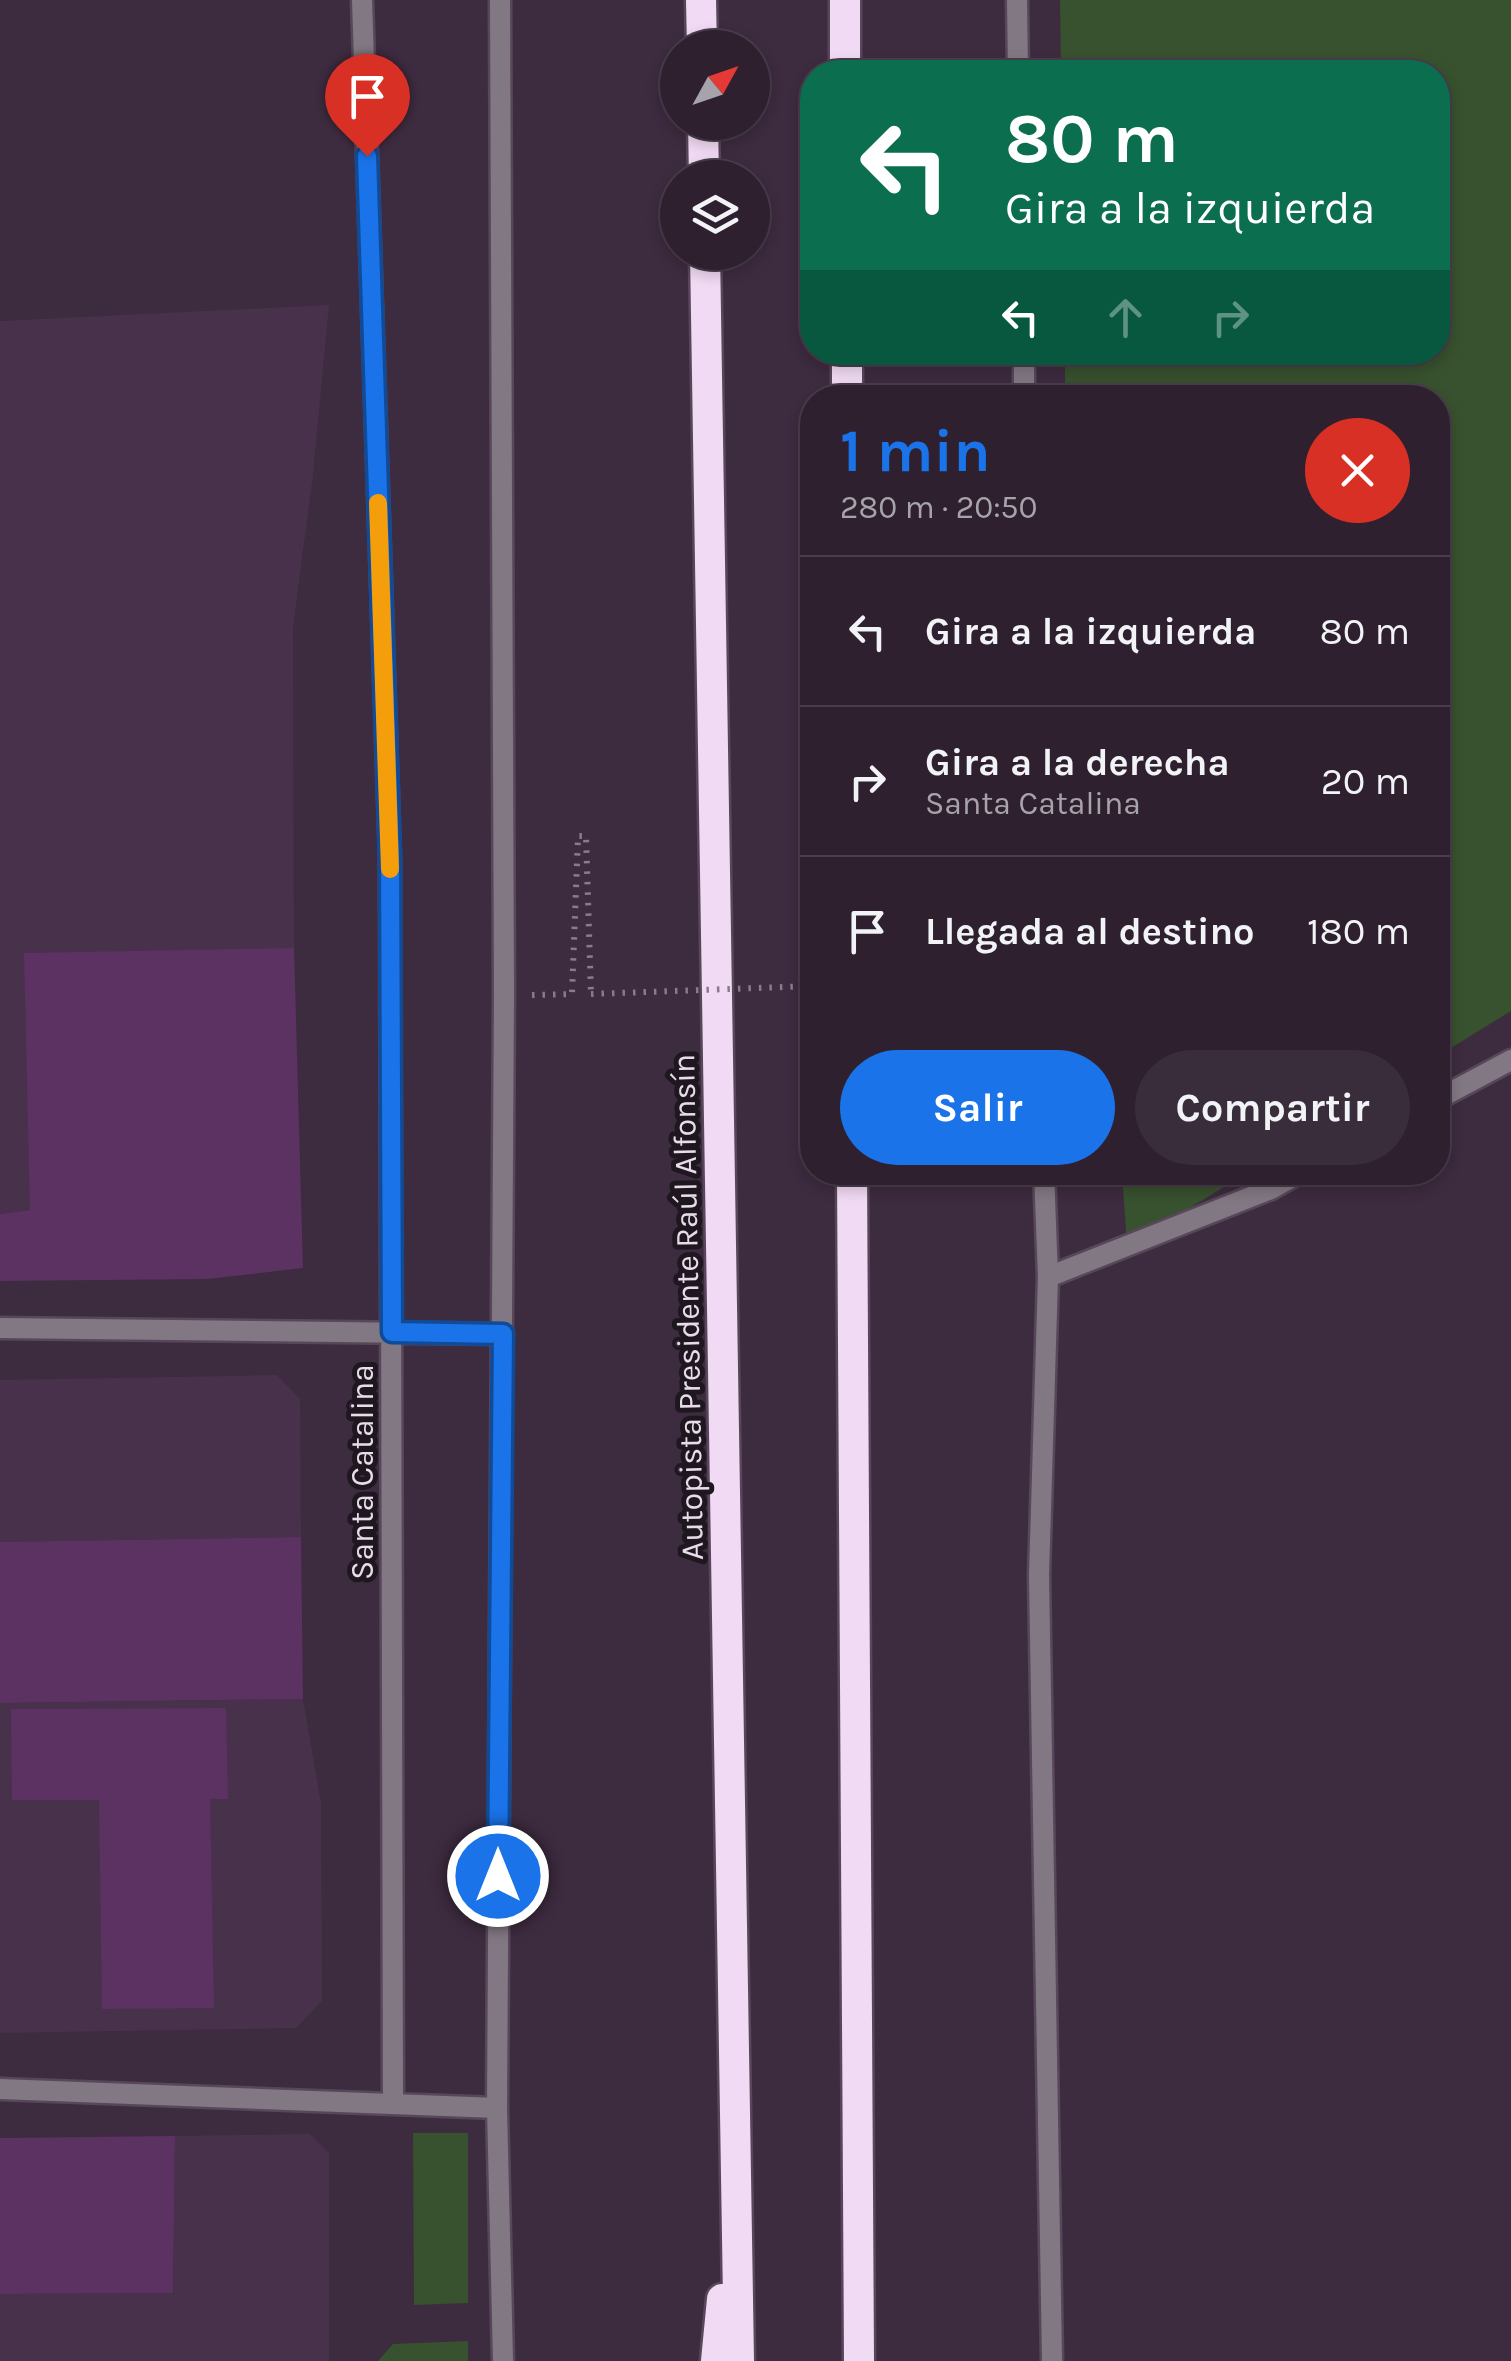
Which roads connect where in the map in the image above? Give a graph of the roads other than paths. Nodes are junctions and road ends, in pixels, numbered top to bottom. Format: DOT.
graph roads {
  1 [pos="362,0"];
  2 [pos="500,0"];
  3 [pos="701,0"];
  4 [pos="844,0"];
  5 [pos="1017,0"];
  6 [pos="702,30"];
  7 [pos="845,60"];
  8 [pos="1018,60"];
  9 [pos="705,270"];
  10 [pos="1511,1060"];
  11 [pos="1450,1093"];
  12 [pos="852,1185"];
  13 [pos="1044,1185"];
  14 [pos="1278,1185"];
  15 [pos="1048,1277"];
  16 [pos="0,1328"];
  17 [pos="392,1332"];
  18 [pos="503,1334"];
  19 [pos="0,2089"];
  20 [pos="393,2104"];
  21 [pos="496,2108"];
  22 [pos="737,2126"];
  23 [pos="502,2361"];
  24 [pos="716,2361"];
  25 [pos="739,2361"];
  26 [pos="859,2361"];
  27 [pos="1052,2361"];
  1 -- 17 [label="street, Santa Catalina"];
  2 -- 18 [label="street"];
  3 -- 6 [label="highway"];
  4 -- 7 [label="highway"];
  5 -- 8 [label="street"];
  9 -- 22 [label="highway, Autopista Presidente Raúl Alfonsín"];
  10 -- 11 [label="street"];
  12 -- 26 [label="highway"];
  13 -- 15 [label="street"];
  14 -- 15 [label="street"];
  15 -- 27 [label="street"];
  16 -- 17 [label="street"];
  17 -- 18 [label="street"];
  17 -- 20 [label="street, Santa Catalina"];
  18 -- 21 [label="street"];
  19 -- 20 [label="street"];
  20 -- 21 [label="street"];
  21 -- 23 [label="street"];
  22 -- 24 [label="highway"];
  22 -- 25 [label="highway, Autopista Presidente Raúl Alfonsín"];
}
